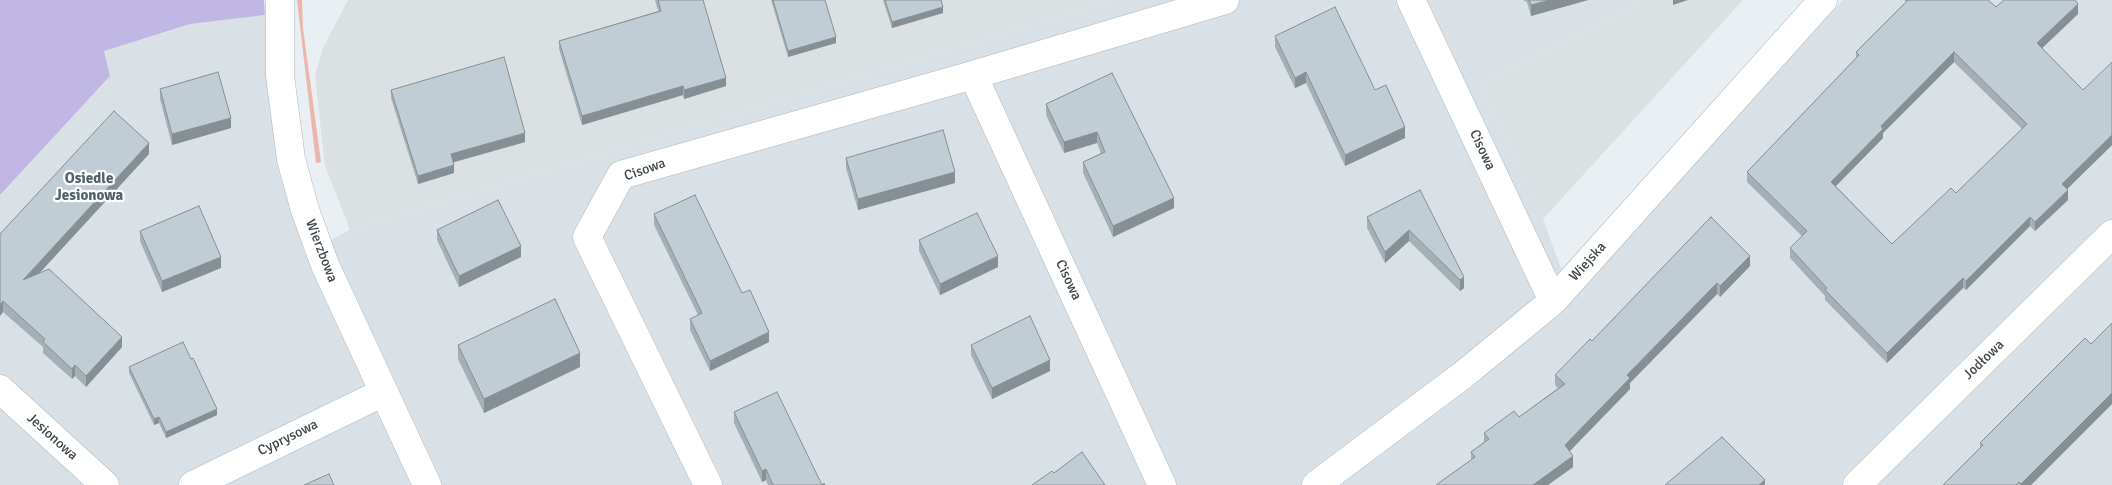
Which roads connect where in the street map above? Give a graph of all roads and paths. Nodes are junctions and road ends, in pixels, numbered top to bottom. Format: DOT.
graph roads {
  1 [pos="280,0"];
  2 [pos="1225,0"];
  3 [pos="1411,0"];
  4 [pos="1823,0"];
  5 [pos="973,75"];
  6 [pos="2112,234"];
  7 [pos="1553,300"];
  8 [pos="0,389"];
  9 [pos="384,392"];
  10 [pos="105,485"];
  11 [pos="193,485"];
  12 [pos="427,485"];
  13 [pos="708,485"];
  14 [pos="1162,485"];
  15 [pos="1316,485"];
  16 [pos="1857,485"];
  1 -- 9 [label="street, Wierzbowa"];
  2 -- 5 [label="street, Cisowa"];
  3 -- 7 [label="street, Cisowa"];
  4 -- 7 [label="street, Wiejska"];
  5 -- 13 [label="street, Cisowa"];
  5 -- 14 [label="street, Cisowa"];
  6 -- 16 [label="street, Jodłowa"];
  7 -- 15 [label="street, Wiejska"];
  8 -- 10 [label="street, Jesionowa"];
  9 -- 11 [label="street, Cyprysowa"];
  9 -- 12 [label="street, Wierzbowa"];
}
